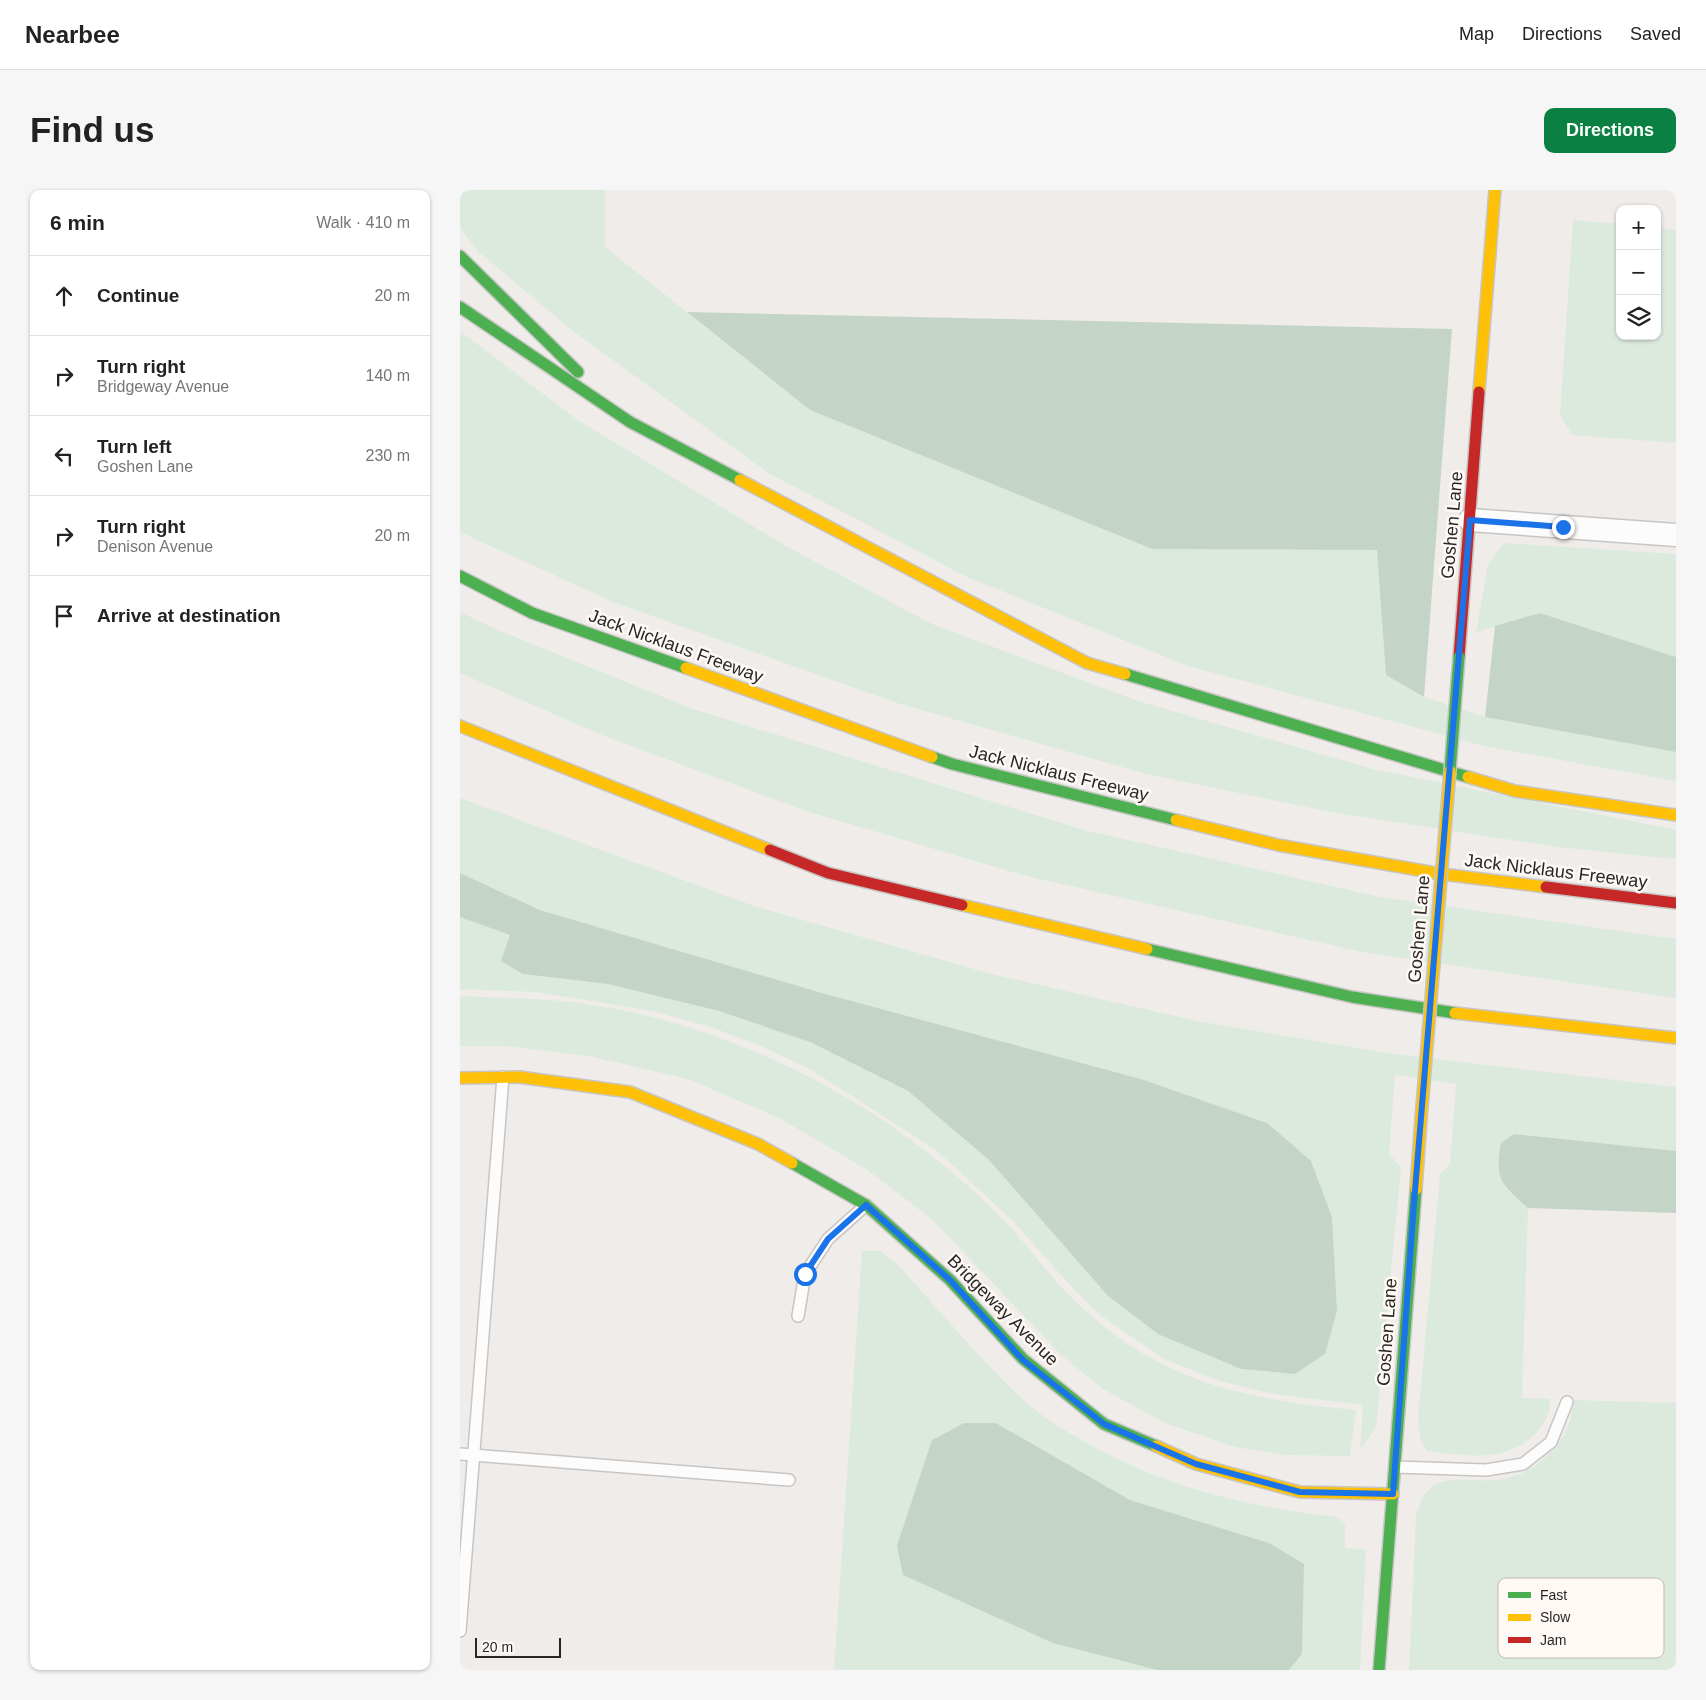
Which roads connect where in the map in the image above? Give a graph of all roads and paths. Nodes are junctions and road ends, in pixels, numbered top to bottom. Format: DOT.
graph roads {
  1 [pos="1495,190"];
  2 [pos="460,256"];
  3 [pos="460,307"];
  4 [pos="630,422"];
  5 [pos="1470,520"];
  6 [pos="1676,535"];
  7 [pos="460,576"];
  8 [pos="460,726"];
  9 [pos="1676,815"];
  10 [pos="1676,903"];
  11 [pos="1676,1038"];
  12 [pos="503,1077"];
  13 [pos="460,1078"];
  14 [pos="866,1205"];
  15 [pos="798,1316"];
  16 [pos="1567,1402"];
  17 [pos="460,1454"];
  18 [pos="474,1455"];
  19 [pos="1395,1467"];
  20 [pos="790,1480"];
  21 [pos="1393,1494"];
  22 [pos="460,1631"];
  23 [pos="1379,1670"];
  1 -- 5 [label="main road, Goshen Lane"];
  2 -- 4 [label="main road"];
  3 -- 4 [label="main road"];
  4 -- 9 [label="main road"];
  5 -- 6 [label="street"];
  5 -- 19 [label="main road, Goshen Lane, bridge"];
  7 -- 10 [label="main road, Jack Nicklaus Freeway"];
  8 -- 11 [label="main road"];
  12 -- 13 [label="main road, Bridgeway Avenue"];
  12 -- 14 [label="main road, Bridgeway Avenue"];
  12 -- 18 [label="lane"];
  14 -- 15 [label="lane"];
  14 -- 21 [label="main road, Bridgeway Avenue"];
  16 -- 19 [label="lane"];
  17 -- 18 [label="lane"];
  18 -- 20 [label="lane"];
  18 -- 22 [label="lane"];
  19 -- 21 [label="main road, Goshen Lane"];
  21 -- 23 [label="main road, Goshen Lane"];
}
